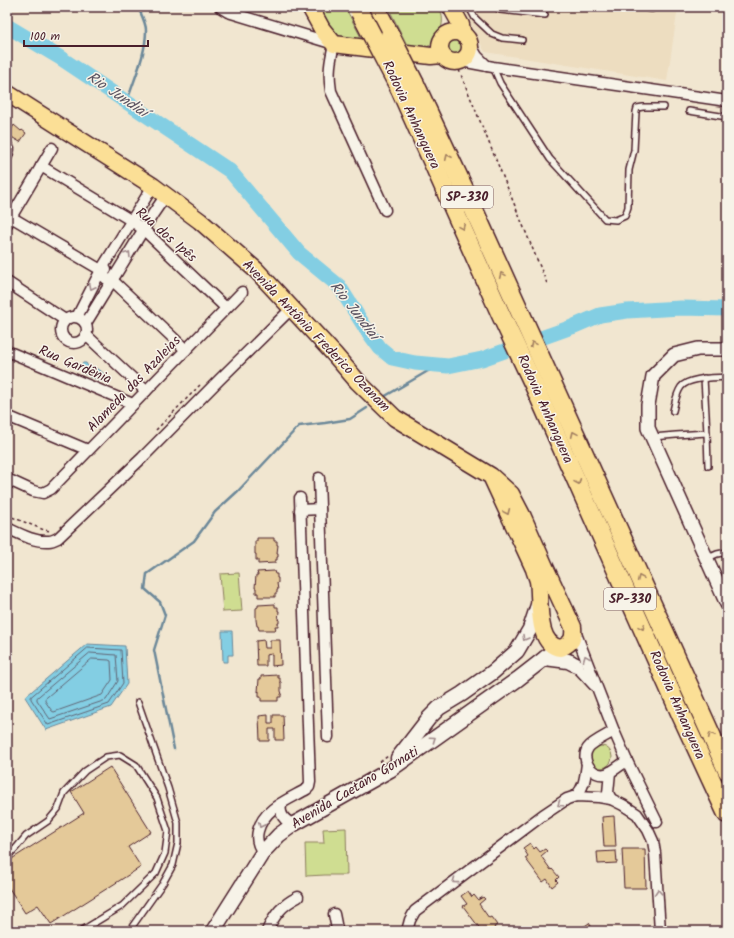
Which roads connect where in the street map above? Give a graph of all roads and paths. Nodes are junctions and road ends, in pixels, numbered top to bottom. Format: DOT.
graph roads {
  1 [pos="220,7"];
  2 [pos="310,7"];
  3 [pos="381,7"];
  4 [pos="447,7"];
  5 [pos="450,7"];
  6 [pos="469,7"];
  7 [pos="496,7"];
  8 [pos="639,7"];
  9 [pos="655,7"];
  10 [pos="364,9"];
  11 [pos="545,15"];
  12 [pos="390,35"];
  13 [pos="522,40"];
  14 [pos="334,44"];
  15 [pos="454,48"];
  16 [pos="490,67"];
  17 [pos="408,87"];
  18 [pos="7,93"];
  19 [pos="727,102"];
  20 [pos="664,108"];
  21 [pos="689,112"];
  22 [pos="727,117"];
  23 [pos="7,146"];
  24 [pos="52,148"];
  25 [pos="7,156"];
  26 [pos="41,166"];
  27 [pos="154,186"];
  28 [pos="166,195"];
  29 [pos="385,210"];
  30 [pos="9,220"];
  31 [pos="132,221"];
  32 [pos="144,230"];
  33 [pos="101,270"];
  34 [pos="112,280"];
  35 [pos="7,282"];
  36 [pos="548,286"];
  37 [pos="242,292"];
  38 [pos="226,308"];
  39 [pos="292,308"];
  40 [pos="76,317"];
  41 [pos="65,320"];
  42 [pos="86,323"];
  43 [pos="86,335"];
  44 [pos="727,348"];
  45 [pos="186,350"];
  46 [pos="7,351"];
  47 [pos="727,377"];
  48 [pos="704,378"];
  49 [pos="541,380"];
  50 [pos="202,383"];
  51 [pos="146,391"];
  52 [pos="133,404"];
  53 [pos="673,411"];
  54 [pos="7,416"];
  55 [pos="153,433"];
  56 [pos="707,433"];
  57 [pos="653,437"];
  58 [pos="88,450"];
  59 [pos="708,466"];
  60 [pos="319,478"];
  61 [pos="7,479"];
  62 [pos="300,498"];
  63 [pos="320,509"];
  64 [pos="300,510"];
  65 [pos="7,515"];
  66 [pos="7,528"];
  67 [pos="55,532"];
  68 [pos="530,547"];
  69 [pos="726,552"];
  70 [pos="707,559"];
  71 [pos="727,559"];
  72 [pos="539,602"];
  73 [pos="562,602"];
  74 [pos="727,604"];
  75 [pos="573,627"];
  76 [pos="554,651"];
  77 [pos="576,665"];
  78 [pos="598,690"];
  79 [pos="138,702"];
  80 [pos="439,708"];
  81 [pos="450,727"];
  82 [pos="614,731"];
  83 [pos="309,733"];
  84 [pos="392,753"];
  85 [pos="627,760"];
  86 [pos="587,764"];
  87 [pos="384,766"];
  88 [pos="727,770"];
  89 [pos="610,772"];
  90 [pos="576,796"];
  91 [pos="611,799"];
  92 [pos="281,804"];
  93 [pos="727,814"];
  94 [pos="657,822"];
  95 [pos="294,824"];
  96 [pos="263,852"];
  97 [pos="7,857"];
  98 [pos="298,897"];
  99 [pos="334,914"];
  100 [pos="81,931"];
  101 [pos="129,931"];
  102 [pos="213,931"];
  103 [pos="267,931"];
  104 [pos="337,931"];
  105 [pos="407,931"];
  106 [pos="660,931"];
  1 -- 14 [label="street"];
  2 -- 14 [label="main road"];
  3 -- 12 [label="highway"];
  4 -- 15 [label="main road"];
  5 -- 15 [label="main road"];
  6 -- 13 [label="lane"];
  7 -- 11 [label="lane"];
  8 -- 9 [label="lane"];
  10 -- 12 [label="highway, Rodovia Anhanguera / SP-330"];
  10 -- 17 [label="highway, Rodovia Anhanguera / SP-330, bridge"];
  12 -- 17 [label="highway, Rodovia Anhanguera / SP-330, bridge"];
  14 -- 15 [label="main road"];
  14 -- 29 [label="street"];
  15 -- 16 [label="street"];
  15 -- 16 [label="street"];
  15 -- 36 [label="path"];
  16 -- 19 [label="street"];
  16 -- 20 [label="lane"];
  17 -- 49 [label="highway, Rodovia Anhanguera / SP-330"];
  18 -- 27 [label="main road, Avenida Antônio Frederico Ozanam"];
  21 -- 22 [label="lane"];
  23 -- 25 [label="street"];
  24 -- 26 [label="street"];
  26 -- 30 [label="street"];
  26 -- 31 [label="street, Rua dos Ipês"];
  27 -- 28 [label="main road, Avenida Antônio Frederico Ozanam"];
  27 -- 31 [label="street"];
  28 -- 32 [label="street"];
  28 -- 39 [label="main road, Avenida Antônio Frederico Ozanam"];
  30 -- 33 [label="street"];
  31 -- 32 [label="street, Rua dos Ipês"];
  31 -- 33 [label="street"];
  34 -- 32 [label="street, one-way"];
  32 -- 38 [label="street, Rua dos Ipês"];
  33 -- 34 [label="street"];
  33 -- 40 [label="street, one-way"];
  34 -- 42 [label="street"];
  34 -- 45 [label="street"];
  35 -- 41 [label="street"];
  37 -- 38 [label="street, Alameda das Azaleias"];
  38 -- 45 [label="street, Alameda das Azaleias"];
  39 -- 66 [label="street"];
  39 -- 68 [label="main road, Avenida Antônio Frederico Ozanam"];
  40 -- 41 [label="street"];
  40 -- 42 [label="street"];
  41 -- 43 [label="street"];
  42 -- 43 [label="street"];
  43 -- 51 [label="street"];
  44 -- 57 [label="street"];
  45 -- 51 [label="street, Alameda das Azaleias"];
  46 -- 52 [label="street, Rua Gardênia"];
  47 -- 48 [label="lane"];
  48 -- 53 [label="lane"];
  48 -- 56 [label="lane"];
  88 -- 49 [label="highway, Rodovia Anhanguera / SP-330, one-way"];
  49 -- 93 [label="highway, Rodovia Anhanguera / SP-330, one-way"];
  50 -- 55 [label="path"];
  51 -- 52 [label="street, Alameda das Azaleias"];
  52 -- 58 [label="street, Alameda das Azaleias"];
  54 -- 58 [label="street"];
  56 -- 57 [label="lane"];
  56 -- 59 [label="lane"];
  57 -- 70 [label="street"];
  58 -- 61 [label="street, Alameda das Azaleias"];
  60 -- 63 [label="street"];
  62 -- 64 [label="street"];
  63 -- 64 [label="street"];
  63 -- 83 [label="street"];
  64 -- 83 [label="street"];
  65 -- 67 [label="path"];
  68 -- 72 [label="main road"];
  68 -- 73 [label="main road"];
  69 -- 70 [label="lane"];
  69 -- 71 [label="lane"];
  70 -- 74 [label="street"];
  72 -- 73 [label="main road"];
  72 -- 76 [label="main road"];
  72 -- 80 [label="main road, one-way"];
  73 -- 75 [label="main road"];
  75 -- 76 [label="main road"];
  78 -- 75 [label="street, one-way"];
  76 -- 77 [label="main road"];
  76 -- 81 [label="main road, Avenida Caetano Gornati"];
  77 -- 78 [label="street"];
  78 -- 82 [label="street"];
  79 -- 101 [label="lane"];
  80 -- 81 [label="main road"];
  80 -- 87 [label="main road"];
  87 -- 81 [label="main road, Avenida Caetano Gornati, one-way"];
  82 -- 85 [label="street"];
  82 -- 86 [label="street"];
  83 -- 92 [label="street"];
  84 -- 87 [label="path, Avenida Caetano Gornati"];
  85 -- 89 [label="street"];
  85 -- 94 [label="street"];
  86 -- 89 [label="street"];
  86 -- 90 [label="street"];
  87 -- 95 [label="main road, Avenida Caetano Gornati"];
  89 -- 91 [label="street"];
  90 -- 91 [label="street"];
  90 -- 105 [label="street, one-way"];
  106 -- 91 [label="street, one-way"];
  92 -- 95 [label="street"];
  92 -- 96 [label="street, one-way"];
  95 -- 96 [label="main road, Avenida Caetano Gornati"];
  96 -- 102 [label="main road, Avenida Caetano Gornati"];
  97 -- 100 [label="lane"];
  98 -- 103 [label="street"];
  99 -- 104 [label="street"];
}
